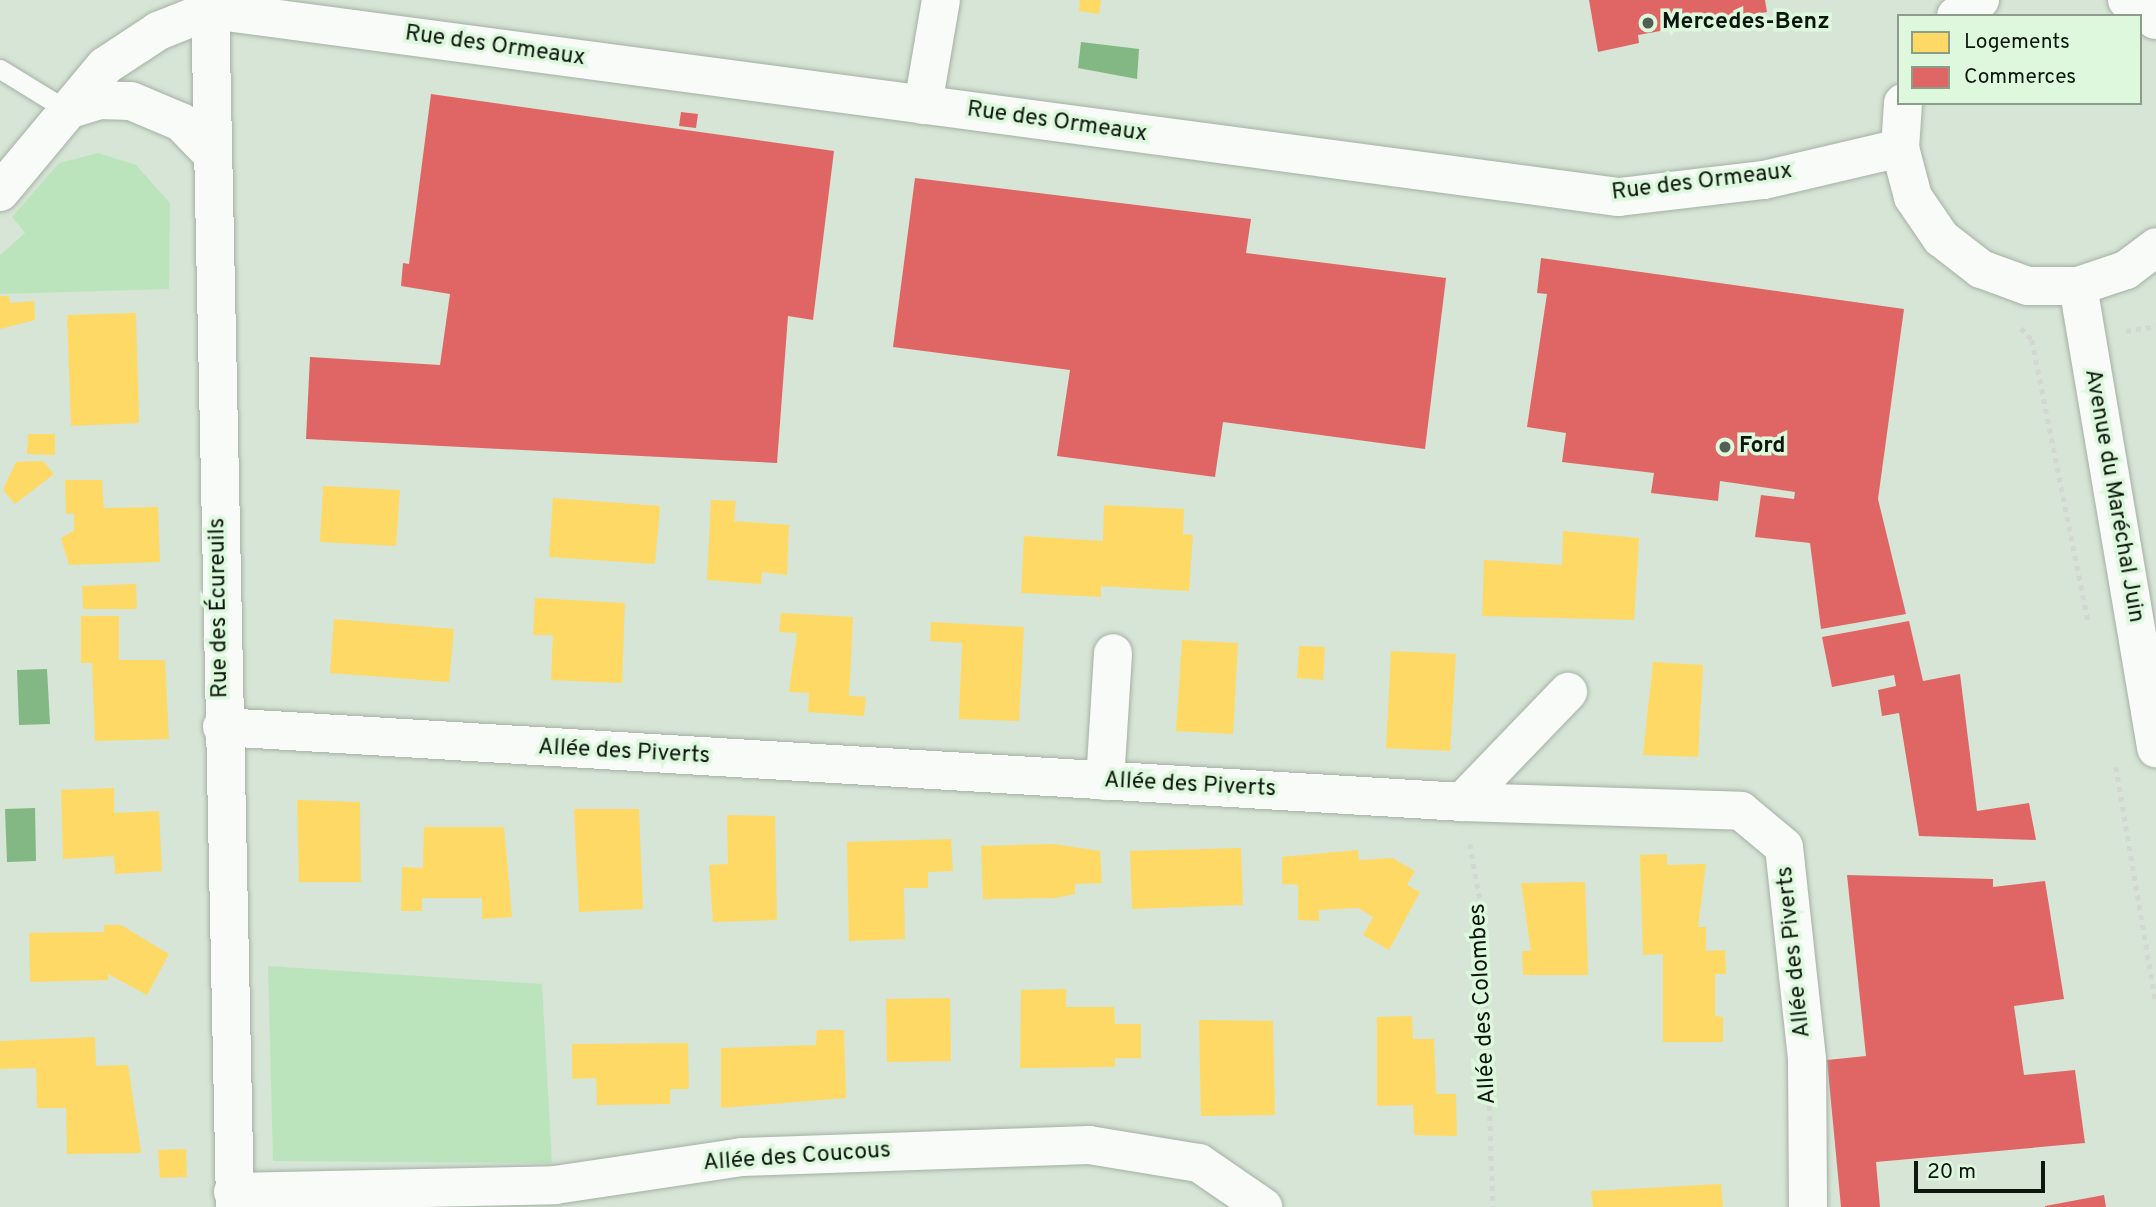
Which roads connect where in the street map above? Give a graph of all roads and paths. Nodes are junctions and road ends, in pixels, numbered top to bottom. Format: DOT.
graph roads {
  1 [pos="941,0"];
  2 [pos="1980,0"];
  3 [pos="2127,0"];
  4 [pos="211,5"];
  5 [pos="1959,14"];
  6 [pos="2156,20"];
  7 [pos="0,69"];
  8 [pos="923,105"];
  9 [pos="1903,105"];
  10 [pos="66,110"];
  11 [pos="1900,148"];
  12 [pos="209,151"];
  13 [pos="0,192"];
  14 [pos="2156,247"];
  15 [pos="2078,286"];
  16 [pos="2032,340"];
  17 [pos="2090,629"];
  18 [pos="1113,653"];
  19 [pos="1568,692"];
  20 [pos="222,727"];
  21 [pos="2156,748"];
  22 [pos="2114,751"];
  23 [pos="1105,781"];
  24 [pos="1462,802"];
  25 [pos="2156,1003"];
  26 [pos="234,1199"];
  27 [pos="1263,1207"];
  28 [pos="1493,1207"];
  29 [pos="1808,1207"];
  1 -- 8 [label="street"];
  2 -- 5 [label="street"];
  3 -- 6 [label="street"];
  4 -- 8 [label="street, Rue des Ormeaux"];
  4 -- 10 [label="street"];
  4 -- 12 [label="street, Rue des Écureuils"];
  7 -- 10 [label="lane"];
  8 -- 11 [label="street, Rue des Ormeaux"];
  9 -- 11 [label="street"];
  10 -- 12 [label="street"];
  10 -- 13 [label="street"];
  11 -- 15 [label="street"];
  12 -- 20 [label="street, Rue des Écureuils"];
  14 -- 15 [label="street"];
  15 -- 21 [label="street, Avenue du Maréchal Juin"];
  16 -- 17 [label="path"];
  18 -- 23 [label="street"];
  19 -- 24 [label="street"];
  20 -- 23 [label="street, Allée des Piverts"];
  20 -- 26 [label="street, Rue des Écureuils"];
  22 -- 25 [label="path"];
  23 -- 24 [label="street, Allée des Piverts"];
  24 -- 28 [label="path, Allée des Colombes"];
  24 -- 29 [label="street, Allée des Piverts"];
  26 -- 27 [label="street, Allée des Coucous"];
}
